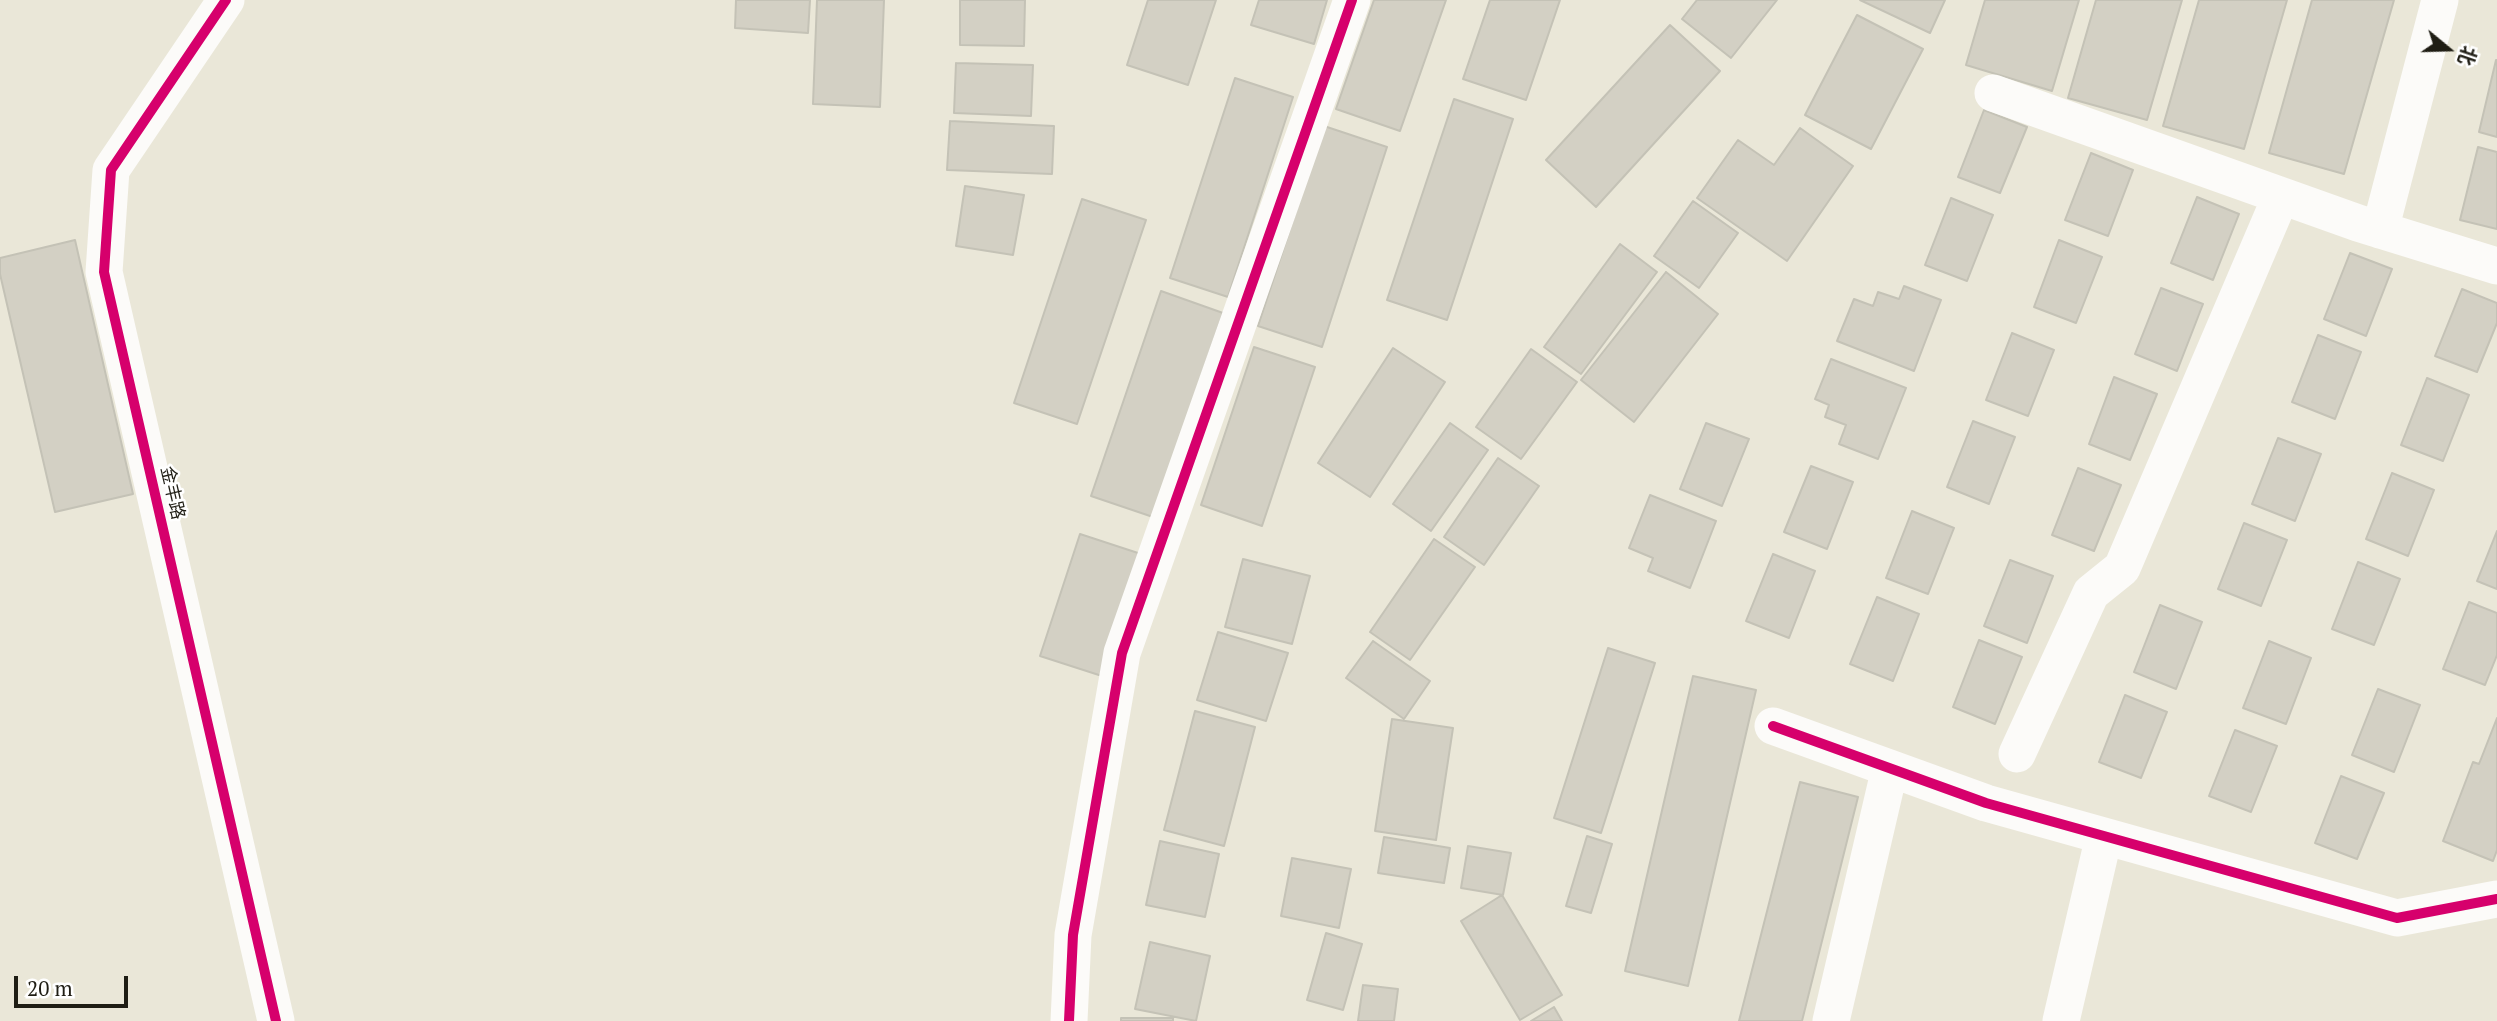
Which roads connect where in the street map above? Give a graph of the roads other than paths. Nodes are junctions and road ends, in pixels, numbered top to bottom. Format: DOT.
graph roads {
  1 [pos="226,0"];
  2 [pos="1352,0"];
  3 [pos="2440,0"];
  4 [pos="1993,93"];
  5 [pos="2281,196"];
  6 [pos="2379,230"];
  7 [pos="2497,266"];
  8 [pos="1773,726"];
  9 [pos="2017,754"];
  10 [pos="1890,768"];
  11 [pos="2104,836"];
  12 [pos="2497,899"];
  13 [pos="276,1021"];
  14 [pos="1069,1021"];
  15 [pos="1831,1021"];
  16 [pos="2061,1021"];
  1 -- 13 [label="street, 金丰路"];
  2 -- 14 [label="street"];
  3 -- 6 [label="street"];
  4 -- 5 [label="street"];
  5 -- 6 [label="street"];
  5 -- 9 [label="street"];
  6 -- 7 [label="street"];
  8 -- 10 [label="street"];
  10 -- 11 [label="street"];
  10 -- 15 [label="street"];
  11 -- 12 [label="street"];
  11 -- 16 [label="street"];
}
